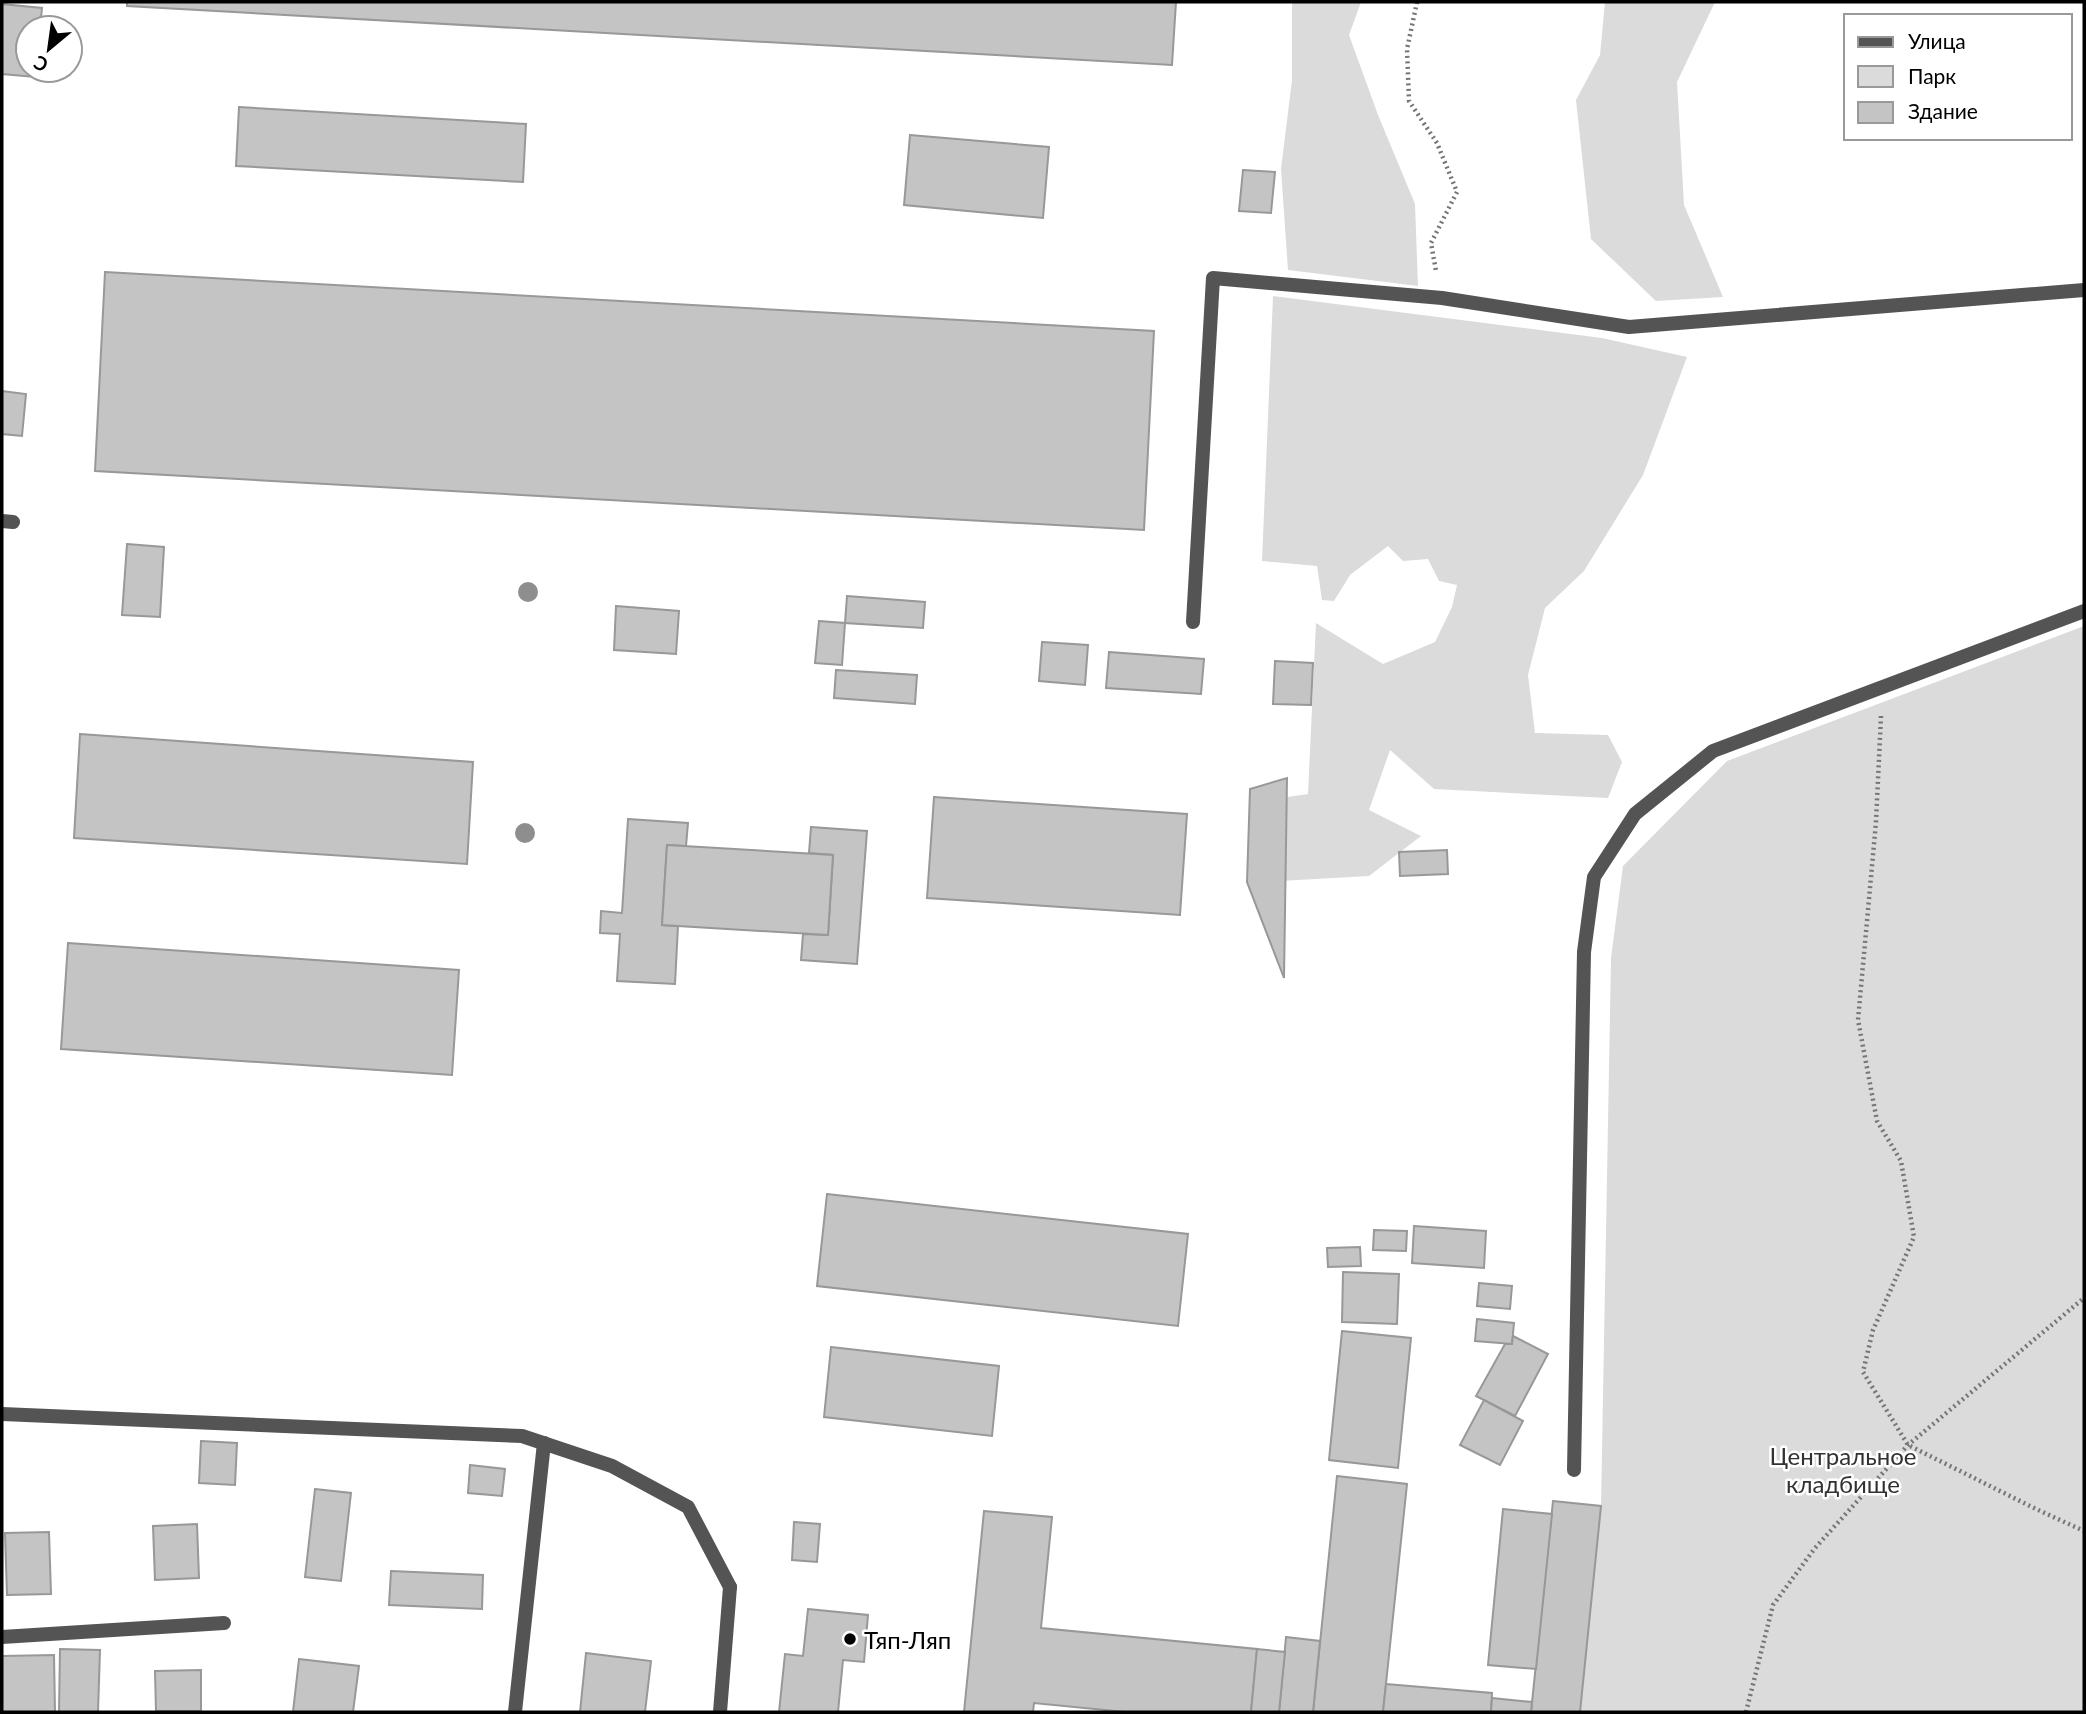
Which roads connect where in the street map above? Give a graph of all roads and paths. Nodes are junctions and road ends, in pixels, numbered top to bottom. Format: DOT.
graph roads {
  1 [pos="1417,2"];
  2 [pos="2084,290"];
  3 [pos="1442,298"];
  4 [pos="2084,611"];
  5 [pos="1193,622"];
  6 [pos="1871,692"];
  7 [pos="2084,1298"];
  8 [pos="2,1415"];
  9 [pos="544,1443"];
  10 [pos="1908,1445"];
  11 [pos="1574,1469"];
  12 [pos="2084,1531"];
  13 [pos="224,1623"];
  14 [pos="2,1637"];
  15 [pos="515,1712"];
  16 [pos="720,1712"];
  17 [pos="1746,1712"];
  1 -- 3 [label="path"];
  2 -- 3 [label="street"];
  3 -- 5 [label="street"];
  4 -- 6 [label="street"];
  6 -- 10 [label="path"];
  6 -- 11 [label="street"];
  7 -- 10 [label="path"];
  8 -- 9 [label="street"];
  9 -- 15 [label="street"];
  9 -- 16 [label="street"];
  10 -- 12 [label="path"];
  10 -- 17 [label="path"];
  13 -- 14 [label="street"];
}
